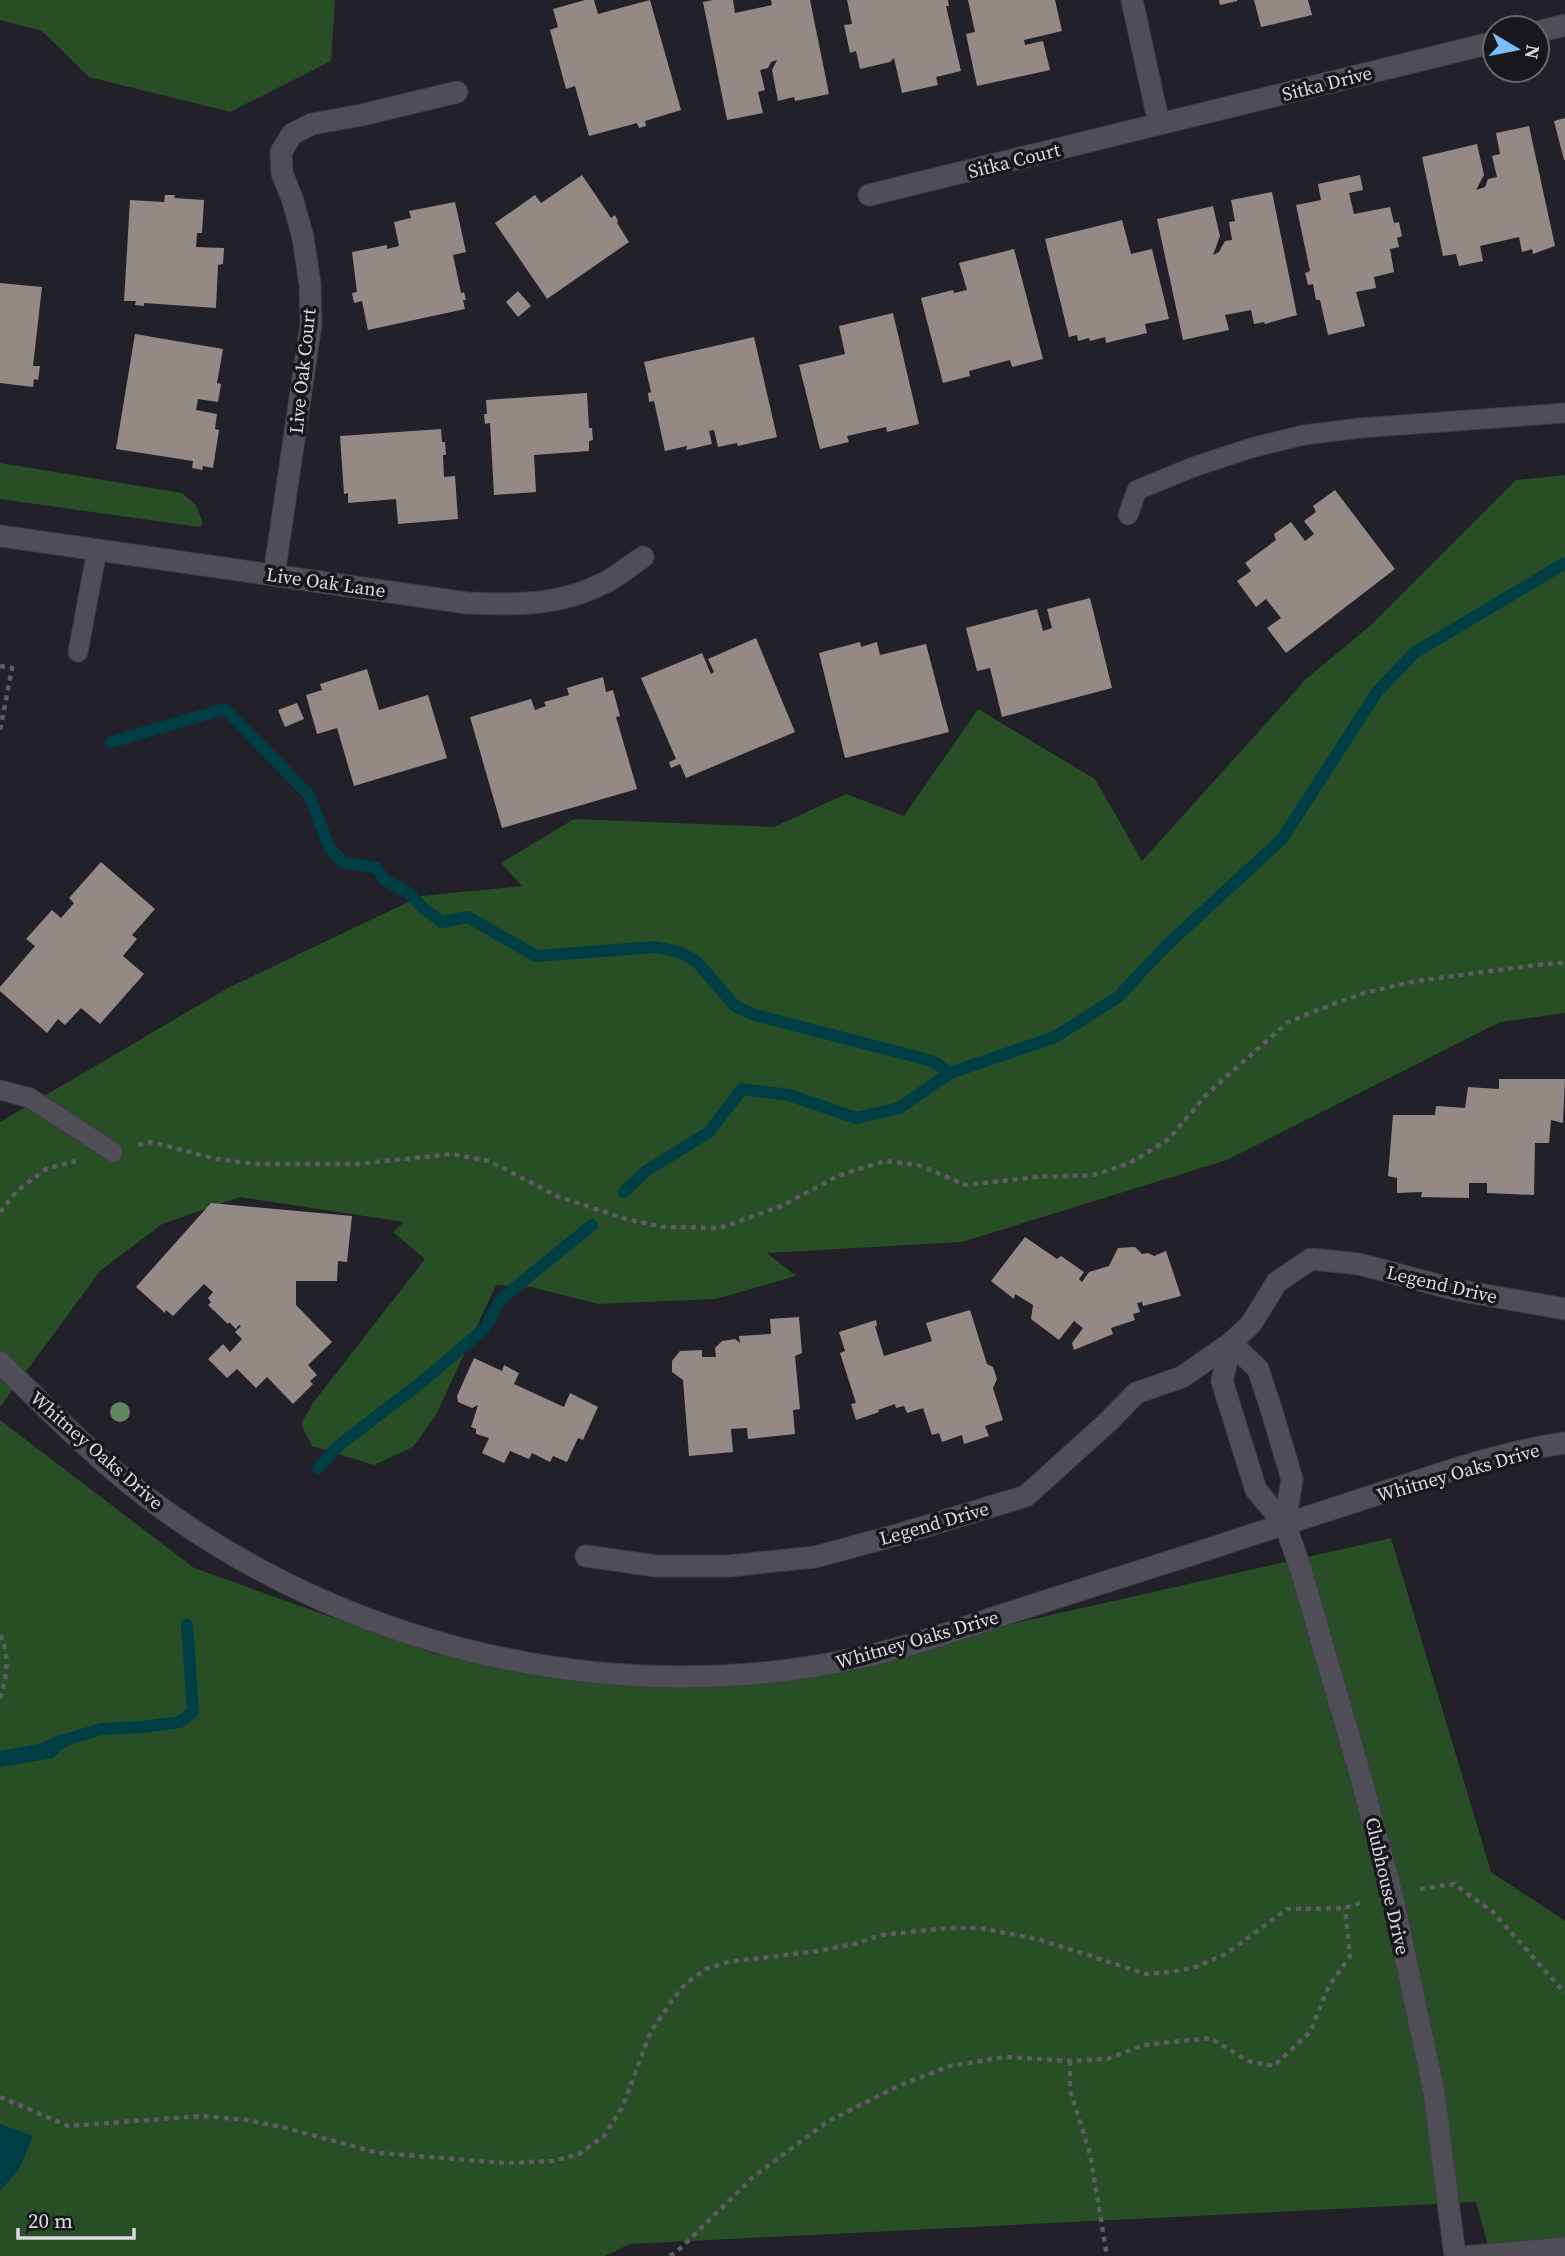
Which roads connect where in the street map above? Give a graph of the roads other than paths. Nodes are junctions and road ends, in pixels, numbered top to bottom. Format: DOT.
graph roads {
  1 [pos="1132,0"];
  2 [pos="1481,45"];
  3 [pos="457,92"];
  4 [pos="1159,124"];
  5 [pos="869,195"];
  6 [pos="1565,413"];
  7 [pos="1128,515"];
  8 [pos="0,536"];
  9 [pos="97,550"];
  10 [pos="643,557"];
  11 [pos="274,575"];
  12 [pos="78,652"];
  13 [pos="0,1090"];
  14 [pos="113,1152"];
  15 [pos="1565,1309"];
  16 [pos="1231,1343"];
  17 [pos="0,1362"];
  18 [pos="1273,1415"];
  19 [pos="1236,1426"];
  20 [pos="1565,1443"];
  21 [pos="1285,1524"];
  22 [pos="586,1556"];
  23 [pos="1565,2247"];
  24 [pos="1455,2256"];
  25 [pos="1462,2256"];
  1 -- 4 [label="street"];
  2 -- 4 [label="street, Sitka Drive"];
  3 -- 11 [label="street, Live Oak Court"];
  4 -- 5 [label="street, Sitka Court"];
  6 -- 7 [label="lane"];
  8 -- 9 [label="street, Live Oak Lane"];
  9 -- 11 [label="street, Live Oak Lane"];
  9 -- 12 [label="lane"];
  10 -- 11 [label="street, Live Oak Lane"];
  13 -- 14 [label="lane"];
  15 -- 16 [label="street, Legend Drive"];
  16 -- 18 [label="street"];
  16 -- 19 [label="street"];
  16 -- 22 [label="street, Legend Drive"];
  17 -- 21 [label="street, Whitney Oaks Drive"];
  18 -- 19 [label="street"];
  18 -- 21 [label="street"];
  19 -- 21 [label="street"];
  20 -- 21 [label="street, Whitney Oaks Drive"];
  21 -- 24 [label="street, Clubhouse Drive"];
  23 -- 25 [label="lane"];
}
